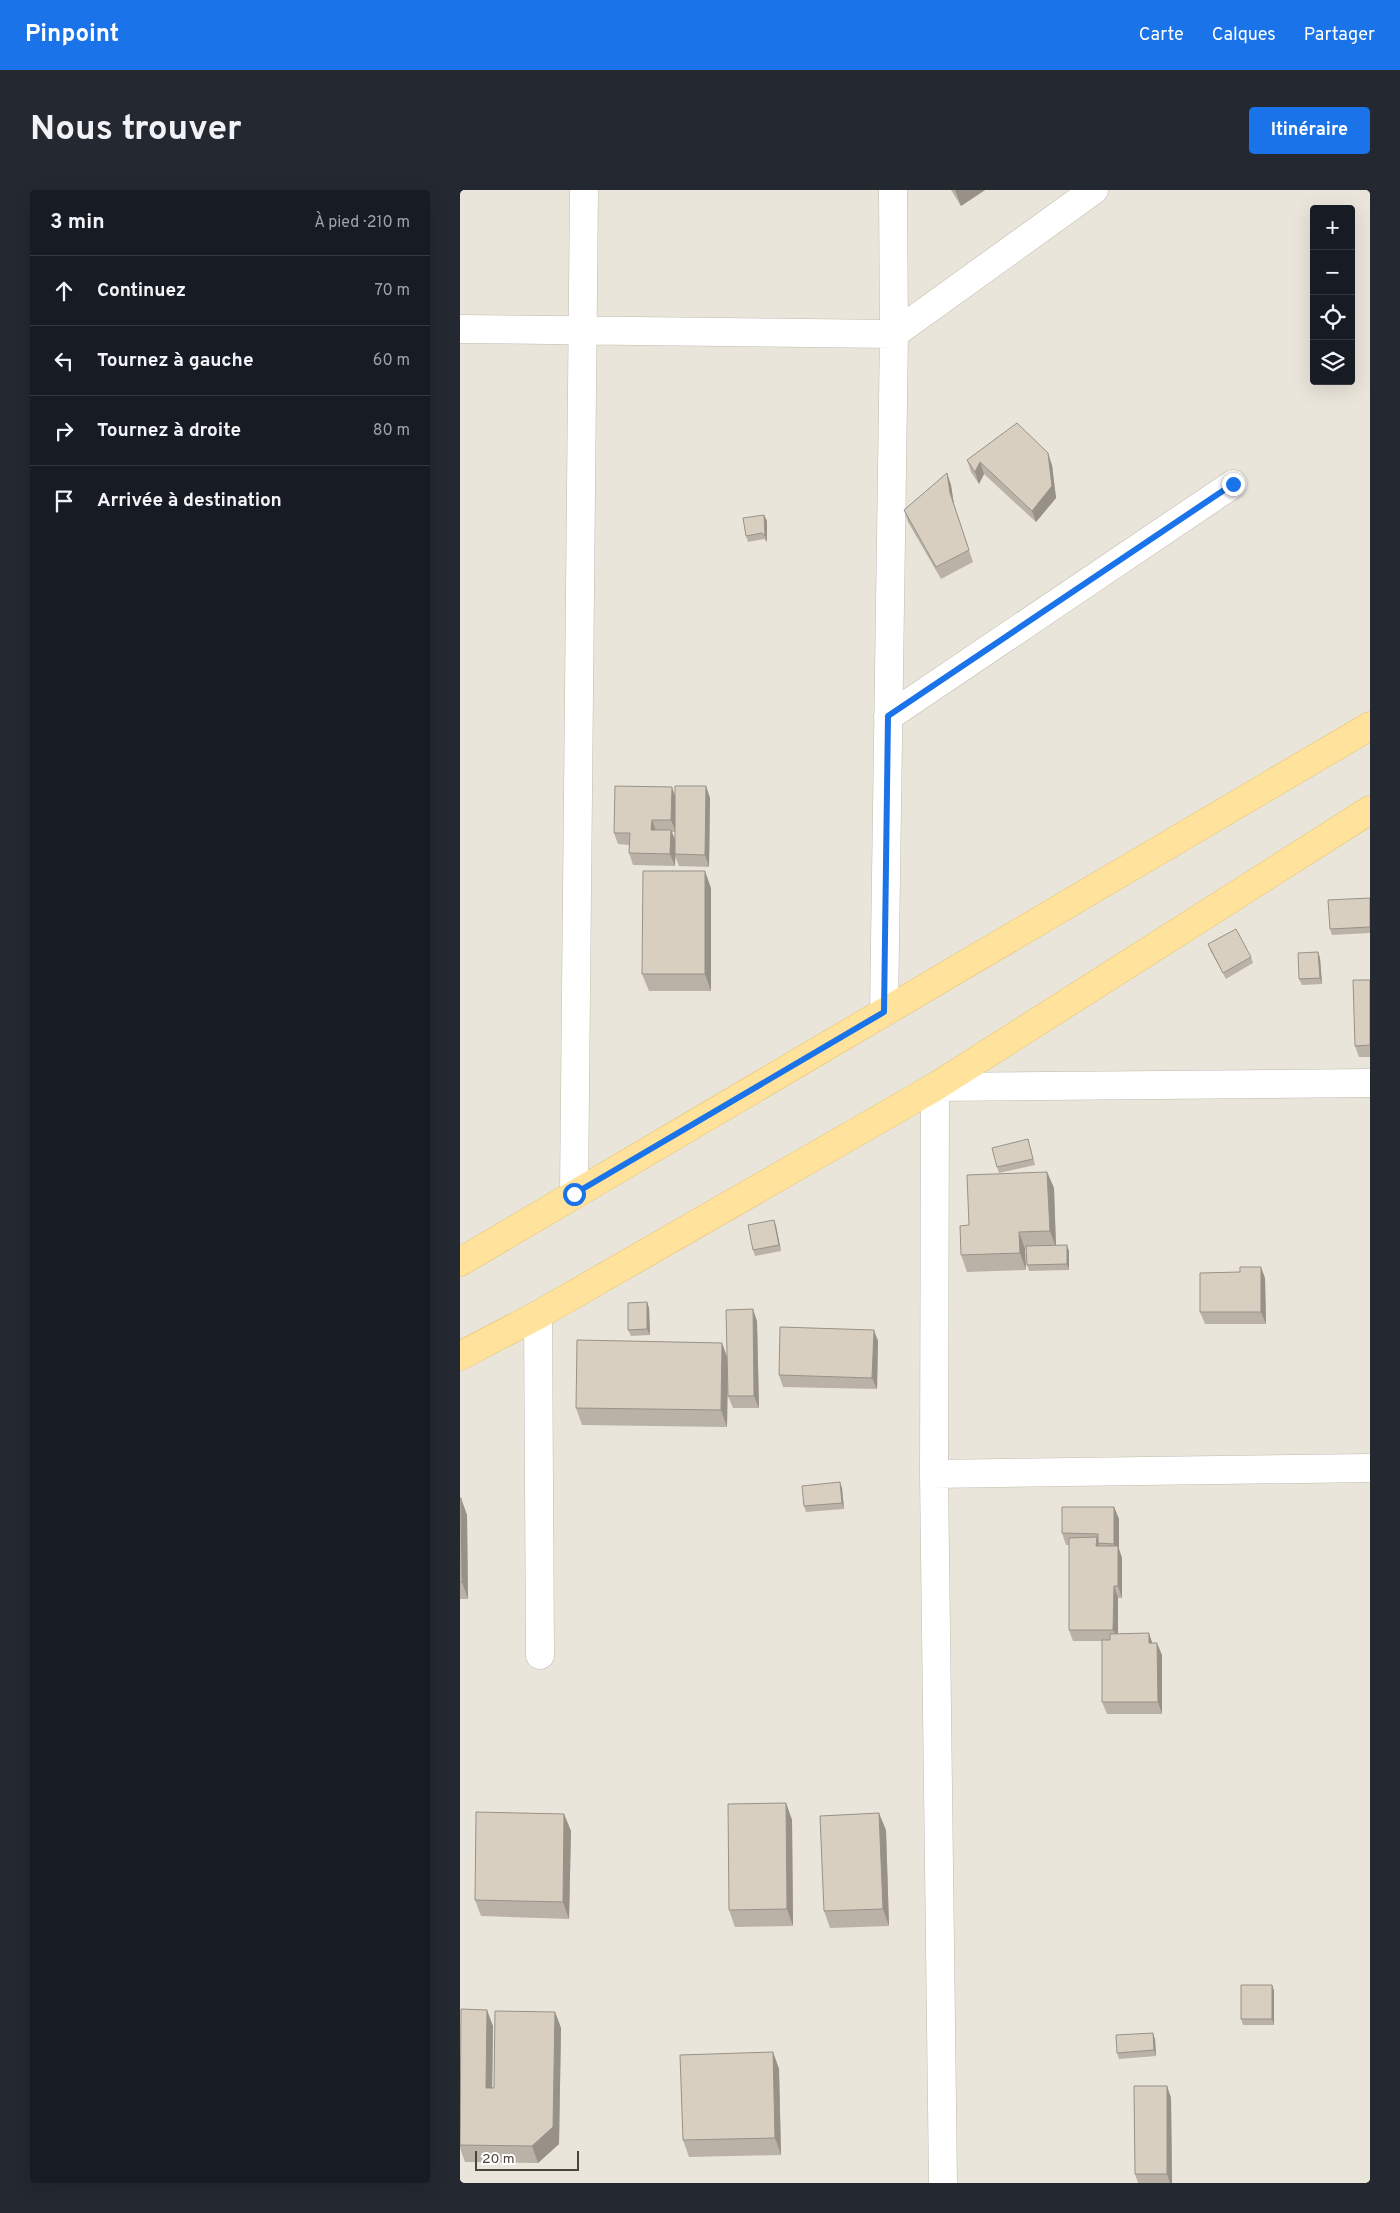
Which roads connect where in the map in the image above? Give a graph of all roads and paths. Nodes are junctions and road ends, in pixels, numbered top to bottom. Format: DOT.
graph roads {
  1 [pos="584,190"];
  2 [pos="893,190"];
  3 [pos="1094,190"];
  4 [pos="460,330"];
  5 [pos="582,330"];
  6 [pos="894,334"];
  7 [pos="1233,484"];
  8 [pos="888,716"];
  9 [pos="1370,726"];
  10 [pos="1370,810"];
  11 [pos="884,1012"];
  12 [pos="1370,1083"];
  13 [pos="935,1087"];
  14 [pos="574,1194"];
  15 [pos="460,1262"];
  16 [pos="538,1316"];
  17 [pos="460,1356"];
  18 [pos="1370,1468"];
  19 [pos="934,1474"];
  20 [pos="540,1655"];
  21 [pos="943,2183"];
  1 -- 5 [label="street"];
  2 -- 6 [label="street"];
  3 -- 6 [label="street"];
  4 -- 5 [label="street"];
  5 -- 6 [label="street"];
  5 -- 14 [label="street"];
  6 -- 8 [label="street"];
  7 -- 8 [label="street"];
  8 -- 11 [label="street"];
  9 -- 11 [label="main road"];
  10 -- 13 [label="main road"];
  11 -- 14 [label="main road"];
  12 -- 13 [label="street"];
  13 -- 16 [label="main road"];
  13 -- 19 [label="street"];
  14 -- 15 [label="main road"];
  16 -- 17 [label="main road"];
  16 -- 20 [label="street"];
  18 -- 19 [label="street"];
  19 -- 21 [label="street"];
}
